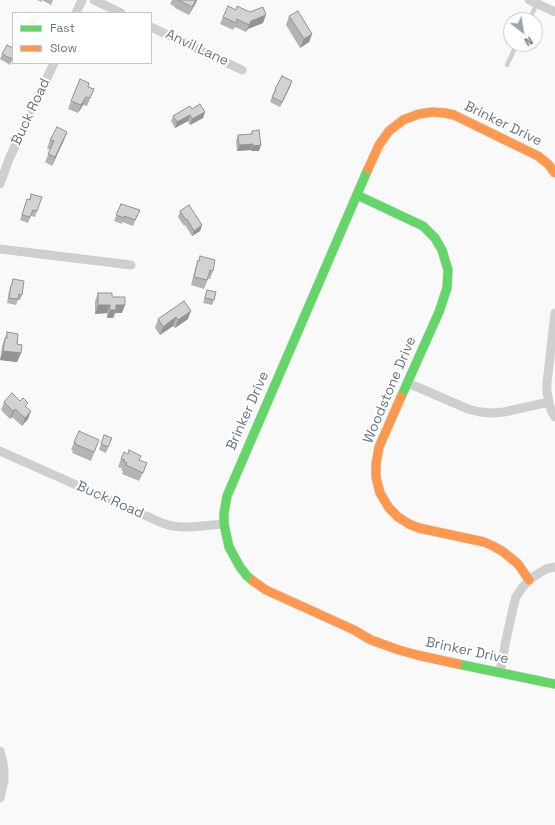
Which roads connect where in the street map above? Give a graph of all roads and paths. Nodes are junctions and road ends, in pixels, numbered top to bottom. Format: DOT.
graph roads {
  1 [pos="82,0"];
  2 [pos="94,0"];
  3 [pos="533,2"];
  4 [pos="76,12"];
  5 [pos="119,12"];
  6 [pos="531,12"];
  7 [pos="555,12"];
  8 [pos="152,27"];
  9 [pos="513,52"];
  10 [pos="54,64"];
  11 [pos="507,65"];
  12 [pos="242,70"];
  13 [pos="555,172"];
  14 [pos="0,184"];
  15 [pos="356,195"];
  16 [pos="0,248"];
  17 [pos="131,265"];
  18 [pos="555,312"];
  19 [pos="408,383"];
  20 [pos="549,402"];
  21 [pos="555,418"];
  22 [pos="0,451"];
  23 [pos="224,524"];
  24 [pos="555,567"];
  25 [pos="529,580"];
  26 [pos="500,672"];
  27 [pos="555,684"];
  28 [pos="0,751"];
  29 [pos="0,798"];
  1 -- 4 [label="street"];
  2 -- 5 [label="street"];
  3 -- 6 [label="lane"];
  3 -- 7 [label="street"];
  8 -- 12 [label="street, Anvil Lane"];
  9 -- 11 [label="lane"];
  10 -- 14 [label="street, Buck Road"];
  13 -- 15 [label="street, Brinker Drive"];
  15 -- 19 [label="street, Woodstone Drive"];
  15 -- 23 [label="street, Brinker Drive"];
  16 -- 17 [label="street"];
  18 -- 20 [label="street"];
  19 -- 20 [label="street"];
  19 -- 25 [label="street, Woodstone Drive"];
  20 -- 21 [label="street"];
  22 -- 23 [label="street, Buck Road"];
  23 -- 26 [label="street, Brinker Drive"];
  24 -- 25 [label="street"];
  25 -- 26 [label="street"];
  26 -- 27 [label="street, Brinker Drive"];
  28 -- 29 [label="street"];
}
